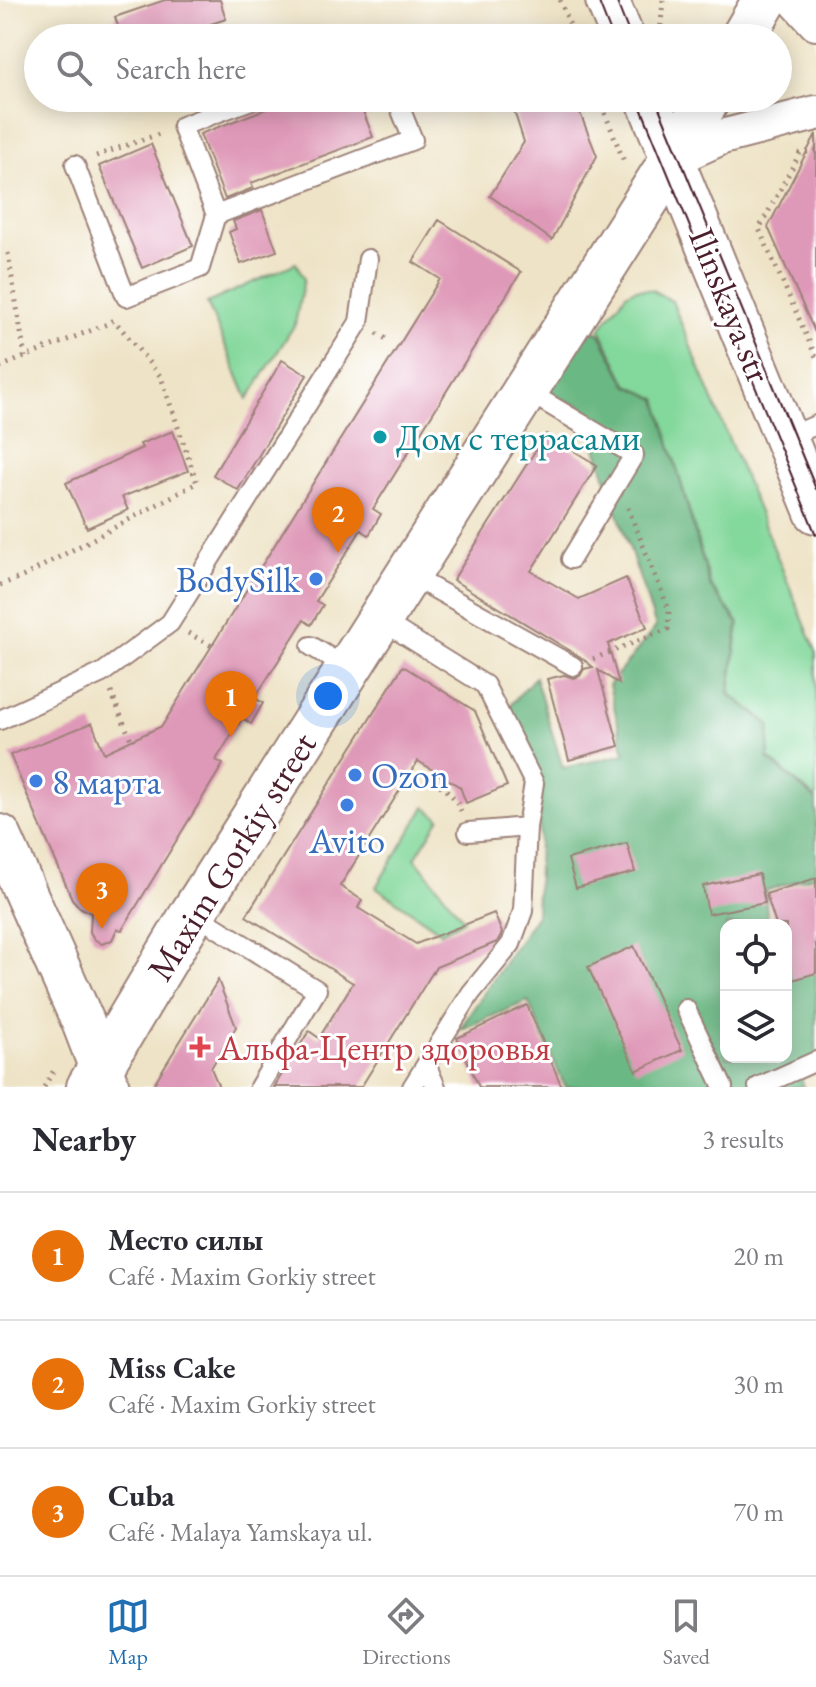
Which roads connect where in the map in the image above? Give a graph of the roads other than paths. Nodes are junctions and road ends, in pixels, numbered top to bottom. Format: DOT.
graph roads {
  1 [pos="607,0"];
  2 [pos="765,0"];
  3 [pos="795,0"];
  4 [pos="816,23"];
  5 [pos="617,24"];
  6 [pos="751,24"];
  7 [pos="219,112"];
  8 [pos="402,112"];
  9 [pos="652,112"];
  10 [pos="700,112"];
  11 [pos="816,113"];
  12 [pos="671,160"];
  13 [pos="75,165"];
  14 [pos="216,215"];
  15 [pos="368,259"];
  16 [pos="525,390"];
  17 [pos="804,452"];
  18 [pos="816,512"];
  19 [pos="571,559"];
  20 [pos="408,574"];
  21 [pos="379,619"];
  22 [pos="573,666"];
  23 [pos="0,720"];
  24 [pos="527,827"];
  25 [pos="468,832"];
  26 [pos="0,836"];
  27 [pos="193,913"];
  28 [pos="520,919"];
  29 [pos="499,926"];
  30 [pos="686,1009"];
  31 [pos="816,1061"];
  32 [pos="427,1066"];
  33 [pos="89,1076"];
  34 [pos="259,1087"];
  35 [pos="412,1087"];
  36 [pos="436,1087"];
  37 [pos="723,1087"];
  38 [pos="758,1087"];
  1 -- 5 [label="street"];
  2 -- 6 [label="main road"];
  3 -- 4 [label="street"];
  7 -- 14 [label="lane"];
  8 -- 14 [label="lane"];
  9 -- 12 [label="street, Ilinskaya str"];
  10 -- 12 [label="main road, Maxim Gorkiy street"];
  11 -- 12 [label="street"];
  12 -- 16 [label="main road, Maxim Gorkiy street"];
  12 -- 17 [label="street, Ilinskaya str"];
  13 -- 14 [label="lane"];
  15 -- 23 [label="lane"];
  16 -- 19 [label="lane"];
  16 -- 20 [label="main road, Maxim Gorkiy street"];
  17 -- 18 [label="street, Ilinskaya str"];
  20 -- 21 [label="main road, Maxim Gorkiy street"];
  20 -- 22 [label="lane"];
  21 -- 24 [label="lane"];
  21 -- 27 [label="main road, Maxim Gorkiy street"];
  24 -- 25 [label="lane"];
  24 -- 28 [label="lane"];
  26 -- 33 [label="street"];
  27 -- 33 [label="main road, Maxim Gorkiy street"];
  27 -- 34 [label="lane"];
  28 -- 29 [label="lane"];
  28 -- 32 [label="lane"];
  30 -- 37 [label="lane"];
  31 -- 38 [label="lane"];
  32 -- 35 [label="lane"];
  32 -- 36 [label="lane"];
}
